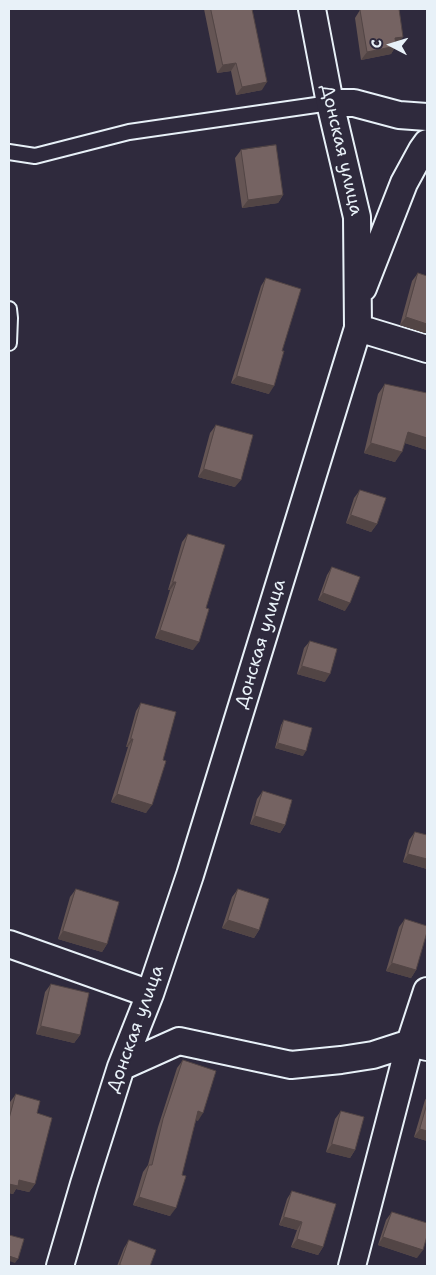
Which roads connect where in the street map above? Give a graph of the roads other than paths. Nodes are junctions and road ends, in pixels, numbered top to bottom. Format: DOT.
graph roads {
  1 [pos="312,9"];
  2 [pos="330,103"];
  3 [pos="427,117"];
  4 [pos="427,143"];
  5 [pos="9,152"];
  6 [pos="358,301"];
  7 [pos="9,309"];
  8 [pos="358,328"];
  9 [pos="9,343"];
  10 [pos="427,349"];
  11 [pos="9,944"];
  12 [pos="427,991"];
  13 [pos="150,994"];
  14 [pos="418,1045"];
  15 [pos="121,1067"];
  16 [pos="60,1266"];
  17 [pos="352,1266"];
  1 -- 2 [label="street, Донская улица"];
  2 -- 3 [label="street"];
  2 -- 5 [label="lane"];
  2 -- 6 [label="street, Донская улица"];
  4 -- 6 [label="street"];
  6 -- 8 [label="street, Донская улица"];
  7 -- 9 [label="lane"];
  8 -- 10 [label="street"];
  8 -- 13 [label="street, Донская улица"];
  11 -- 13 [label="street"];
  12 -- 14 [label="street"];
  13 -- 15 [label="street, Донская улица"];
  14 -- 15 [label="street"];
  14 -- 17 [label="street"];
  15 -- 16 [label="street, Донская улица"];
}
